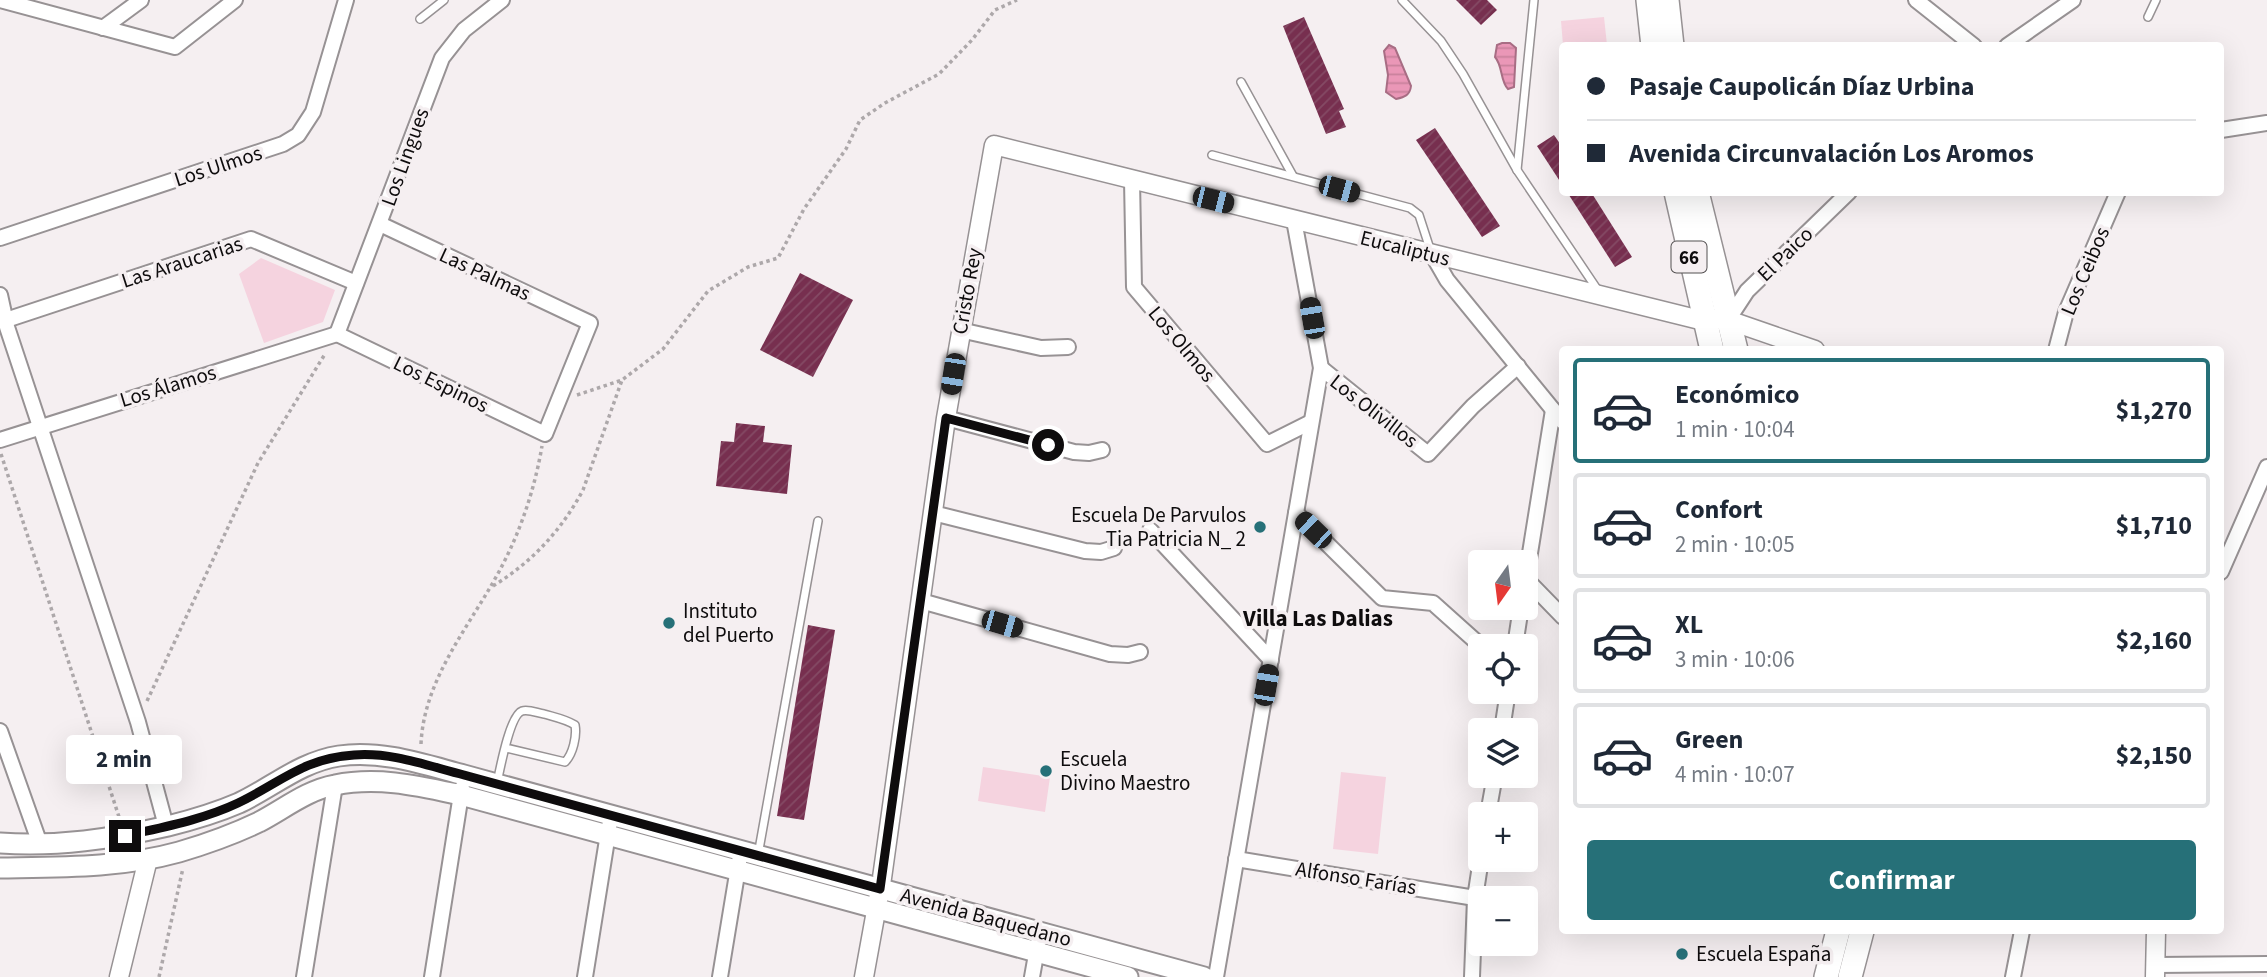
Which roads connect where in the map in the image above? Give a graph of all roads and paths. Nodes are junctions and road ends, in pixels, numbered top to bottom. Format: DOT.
graph roads {
  1 [pos="0,0"];
  2 [pos="141,0"];
  3 [pos="235,0"];
  4 [pos="346,0"];
  5 [pos="444,0"];
  6 [pos="502,0"];
  7 [pos="1017,0"];
  8 [pos="1402,0"];
  9 [pos="1534,0"];
  10 [pos="1648,0"];
  11 [pos="1667,0"];
  12 [pos="1916,0"];
  13 [pos="2073,0"];
  14 [pos="2156,0"];
  15 [pos="25,3"];
  16 [pos="2148,17"];
  17 [pos="420,19"];
  18 [pos="103,28"];
  19 [pos="1653,42"];
  20 [pos="1672,42"];
  21 [pos="1969,42"];
  22 [pos="2013,42"];
  23 [pos="1241,82"];
  24 [pos="2267,123"];
  25 [pos="2224,130"];
  26 [pos="994,145"];
  27 [pos="1212,155"];
  28 [pos="1517,170"];
  29 [pos="1293,176"];
  30 [pos="1132,180"];
  31 [pos="1677,196"];
  32 [pos="1698,196"];
  33 [pos="1845,196"];
  34 [pos="2116,196"];
  35 [pos="1294,220"];
  36 [pos="380,225"];
  37 [pos="0,238"];
  38 [pos="1432,254"];
  39 [pos="356,282"];
  40 [pos="0,295"];
  41 [pos="1601,296"];
  42 [pos="1728,320"];
  43 [pos="1704,321"];
  44 [pos="4,326"];
  45 [pos="960,330"];
  46 [pos="337,334"];
  47 [pos="1711,346"];
  48 [pos="1735,346"];
  49 [pos="1803,346"];
  50 [pos="2057,346"];
  51 [pos="1068,347"];
  52 [pos="1518,366"];
  53 [pos="1321,369"];
  54 [pos="622,380"];
  55 [pos="558,401"];
  56 [pos="1553,410"];
  57 [pos="1559,417"];
  58 [pos="946,418"];
  59 [pos="1311,422"];
  60 [pos="40,426"];
  61 [pos="545,433"];
  62 [pos="0,440"];
  63 [pos="1102,450"];
  64 [pos="0,452"];
  65 [pos="2267,467"];
  66 [pos="933,513"];
  67 [pos="1296,513"];
  68 [pos="818,522"];
  69 [pos="1150,530"];
  70 [pos="1114,548"];
  71 [pos="1530,550"];
  72 [pos="2224,565"];
  73 [pos="490,587"];
  74 [pos="1538,591"];
  75 [pos="921,601"];
  76 [pos="1559,613"];
  77 [pos="1468,634"];
  78 [pos="1140,652"];
  79 [pos="1270,660"];
  80 [pos="138,722"];
  81 [pos="0,731"];
  82 [pos="506,748"];
  83 [pos="422,764"];
  84 [pos="464,775"];
  85 [pos="496,784"];
  86 [pos="335,785"];
  87 [pos="461,795"];
  88 [pos="609,825"];
  89 [pos="166,826"];
  90 [pos="125,836"];
  91 [pos="0,842"];
  92 [pos="40,844"];
  93 [pos="187,849"];
  94 [pos="745,858"];
  95 [pos="148,859"];
  96 [pos="1237,859"];
  97 [pos="0,868"];
  98 [pos="1468,897"];
  99 [pos="878,898"];
  100 [pos="1040,932"];
  101 [pos="1837,934"];
  102 [pos="1860,934"];
  103 [pos="2021,934"];
  104 [pos="2156,934"];
  105 [pos="1035,952"];
  106 [pos="1473,956"];
  107 [pos="2267,964"];
  108 [pos="2155,971"];
  109 [pos="119,977"];
  110 [pos="159,977"];
  111 [pos="304,977"];
  112 [pos="432,977"];
  113 [pos="585,977"];
  114 [pos="720,977"];
  115 [pos="864,977"];
  116 [pos="1032,977"];
  117 [pos="1128,977"];
  118 [pos="1204,977"];
  119 [pos="1216,977"];
  120 [pos="1472,977"];
  121 [pos="1826,977"];
  122 [pos="1850,977"];
  123 [pos="2013,977"];
  1 -- 15 [label="street"];
  2 -- 18 [label="street"];
  3 -- 18 [label="street"];
  4 -- 37 [label="street, Los Ulmos"];
  5 -- 17 [label="lane"];
  6 -- 36 [label="street, Los Lingues"];
  7 -- 54 [label="path"];
  8 -- 28 [label="lane"];
  9 -- 28 [label="lane"];
  10 -- 19 [label="highway"];
  11 -- 20 [label="highway"];
  12 -- 21 [label="street"];
  13 -- 22 [label="street"];
  14 -- 16 [label="lane"];
  15 -- 18 [label="street"];
  23 -- 29 [label="lane"];
  24 -- 25 [label="street"];
  26 -- 30 [label="street, Eucaliptus"];
  26 -- 45 [label="street, Cristo Rey"];
  27 -- 29 [label="lane"];
  28 -- 41 [label="lane"];
  29 -- 38 [label="lane"];
  30 -- 35 [label="street, Eucaliptus"];
  30 -- 59 [label="street, Los Olmos"];
  31 -- 43 [label="highway, 66"];
  32 -- 42 [label="highway, 66"];
  33 -- 42 [label="street, El Paico"];
  34 -- 50 [label="street, Los Ceibos"];
  35 -- 38 [label="street, Eucaliptus"];
  35 -- 53 [label="street"];
  36 -- 39 [label="street, Los Lingues"];
  36 -- 55 [label="street, Las Palmas"];
  38 -- 41 [label="street, Eucaliptus"];
  38 -- 52 [label="street"];
  39 -- 44 [label="street, Las Araucarias"];
  39 -- 46 [label="street, Los Lingues"];
  40 -- 44 [label="street"];
  41 -- 43 [label="street, Eucaliptus"];
  42 -- 43 [label="street, Eucaliptus"];
  42 -- 48 [label="highway, 66"];
  42 -- 49 [label="street, Eucaliptus"];
  43 -- 47 [label="highway, 66"];
  44 -- 60 [label="street"];
  45 -- 51 [label="street"];
  45 -- 58 [label="street, Cristo Rey"];
  46 -- 60 [label="street, Los Álamos"];
  46 -- 61 [label="street, Los Espinos"];
  46 -- 80 [label="path"];
  52 -- 53 [label="street, Los Olivillos"];
  52 -- 56 [label="street"];
  53 -- 59 [label="street"];
  54 -- 55 [label="path"];
  54 -- 73 [label="path"];
  55 -- 61 [label="street"];
  56 -- 57 [label="street"];
  56 -- 71 [label="street"];
  58 -- 63 [label="street"];
  58 -- 66 [label="street, Cristo Rey"];
  59 -- 67 [label="street"];
  60 -- 62 [label="street, Los Álamos"];
  60 -- 80 [label="street"];
  61 -- 73 [label="path"];
  64 -- 90 [label="path"];
  65 -- 72 [label="street"];
  66 -- 70 [label="street"];
  66 -- 75 [label="street, Cristo Rey"];
  67 -- 77 [label="street"];
  67 -- 79 [label="street"];
  68 -- 94 [label="lane"];
  69 -- 79 [label="street"];
  73 -- 83 [label="path"];
  74 -- 76 [label="street"];
  75 -- 78 [label="street"];
  75 -- 99 [label="street, Cristo Rey"];
  79 -- 96 [label="street"];
  80 -- 89 [label="street"];
  81 -- 92 [label="street"];
  82 -- 82 [label="lane"];
  82 -- 85 [label="lane"];
  83 -- 84 [label="main road, Avenida Baquedano"];
  83 -- 89 [label="main road, Avenida Baquedano"];
  84 -- 85 [label="main road, Avenida Baquedano"];
  84 -- 87 [label="street"];
  85 -- 88 [label="main road, Avenida Baquedano"];
  86 -- 87 [label="main road, Avenida Baquedano"];
  86 -- 93 [label="main road, Avenida Baquedano"];
  86 -- 111 [label="street"];
  87 -- 88 [label="main road, Avenida Baquedano"];
  87 -- 112 [label="street"];
  88 -- 94 [label="main road, Avenida Baquedano"];
  88 -- 113 [label="street"];
  89 -- 90 [label="main road, Avenida Baquedano"];
  90 -- 92 [label="main road, Avenida Baquedano"];
  91 -- 92 [label="main road, Avenida Baquedano"];
  93 -- 95 [label="main road, Avenida Baquedano"];
  93 -- 110 [label="path"];
  94 -- 99 [label="main road, Avenida Baquedano"];
  94 -- 114 [label="street"];
  95 -- 97 [label="main road, Avenida Baquedano"];
  95 -- 109 [label="street"];
  96 -- 98 [label="street, Alfonso Farías"];
  96 -- 119 [label="street"];
  99 -- 100 [label="main road, Avenida Baquedano"];
  99 -- 105 [label="main road, Avenida Baquedano"];
  99 -- 115 [label="street, Cristo Rey"];
  100 -- 105 [label="street"];
  100 -- 118 [label="main road, Avenida Baquedano"];
  101 -- 121 [label="highway"];
  102 -- 122 [label="highway"];
  103 -- 123 [label="street"];
  104 -- 108 [label="street"];
  105 -- 116 [label="street"];
  105 -- 117 [label="main road, Avenida Baquedano"];
  106 -- 120 [label="street"];
  107 -- 108 [label="street"];
}
